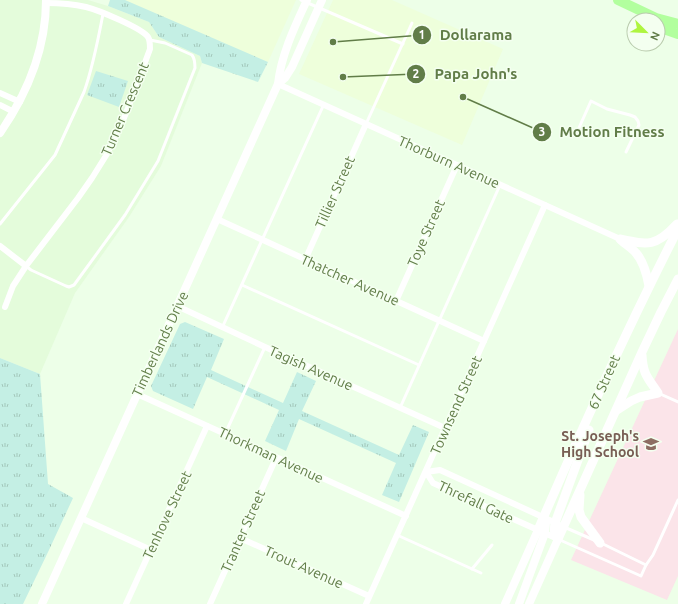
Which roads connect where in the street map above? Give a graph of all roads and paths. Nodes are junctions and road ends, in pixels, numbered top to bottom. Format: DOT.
graph roads {
  1 [pos="617,0"];
  2 [pos="46,1"];
  3 [pos="305,1"];
  4 [pos="320,4"];
  5 [pos="630,12"];
  6 [pos="104,13"];
  7 [pos="412,22"];
  8 [pos="678,24"];
  9 [pos="666,29"];
  10 [pos="678,34"];
  11 [pos="149,40"];
  12 [pos="403,44"];
  13 [pos="278,84"];
  14 [pos="0,93"];
  15 [pos="20,102"];
  16 [pos="324,104"];
  17 [pos="0,105"];
  18 [pos="14,112"];
  19 [pos="366,124"];
  20 [pos="578,130"];
  21 [pos="0,133"];
  22 [pos="626,152"];
  23 [pos="457,165"];
  24 [pos="500,184"];
  25 [pos="545,205"];
  26 [pos="217,219"];
  27 [pos="678,223"];
  28 [pos="0,224"];
  29 [pos="678,229"];
  30 [pos="620,239"];
  31 [pos="262,240"];
  32 [pos="0,246"];
  33 [pos="305,260"];
  34 [pos="26,266"];
  35 [pos="678,279"];
  36 [pos="242,285"];
  37 [pos="649,286"];
  38 [pos="396,301"];
  39 [pos="177,306"];
  40 [pos="5,307"];
  41 [pos="439,320"];
  42 [pos="222,328"];
  43 [pos="484,341"];
  44 [pos="265,347"];
  45 [pos="642,352"];
  46 [pos="419,364"];
  47 [pos="612,364"];
  48 [pos="658,393"];
  49 [pos="137,394"];
  50 [pos="678,402"];
  51 [pos="400,408"];
  52 [pos="616,410"];
  53 [pos="207,426"];
  54 [pos="445,428"];
  55 [pos="225,434"];
  56 [pos="276,458"];
  57 [pos="426,472"];
  58 [pos="580,491"];
  59 [pos="678,500"];
  60 [pos="406,516"];
  61 [pos="544,517"];
  62 [pos="81,518"];
  63 [pos="560,525"];
  64 [pos="542,532"];
  65 [pos="397,535"];
  66 [pos="240,538"];
  67 [pos="558,539"];
  68 [pos="600,543"];
  69 [pos="492,545"];
  70 [pos="151,550"];
  71 [pos="646,565"];
  72 [pos="472,569"];
  73 [pos="481,573"];
  74 [pos="369,596"];
  75 [pos="42,604"];
  76 [pos="126,604"];
  77 [pos="210,604"];
  78 [pos="366,604"];
  79 [pos="505,604"];
  80 [pos="519,604"];
  81 [pos="529,604"];
  1 -- 5 [label="main road"];
  1 -- 8 [label="main road"];
  2 -- 6 [label="street"];
  2 -- 15 [label="street"];
  3 -- 4 [label="lane"];
  3 -- 13 [label="street, Timberlands Drive"];
  4 -- 12 [label="lane"];
  4 -- 13 [label="street, Timberlands Drive"];
  6 -- 11 [label="street"];
  6 -- 28 [label="lane"];
  7 -- 12 [label="lane"];
  9 -- 10 [label="main road"];
  11 -- 34 [label="street, Turner Crescent"];
  11 -- 34 [label="lane"];
  12 -- 19 [label="lane"];
  13 -- 16 [label="street, Thorburn Avenue"];
  13 -- 26 [label="street, Timberlands Drive"];
  14 -- 15 [label="street"];
  15 -- 18 [label="street"];
  16 -- 19 [label="street, Thorburn Avenue"];
  16 -- 31 [label="lane"];
  17 -- 18 [label="street"];
  18 -- 21 [label="street"];
  19 -- 23 [label="street, Thorburn Avenue"];
  19 -- 33 [label="street, Tillier Street"];
  20 -- 22 [label="lane"];
  23 -- 24 [label="street, Thorburn Avenue"];
  23 -- 38 [label="street, Toye Street"];
  24 -- 25 [label="street, Thorburn Avenue"];
  24 -- 41 [label="lane"];
  25 -- 30 [label="street, Thorburn Avenue"];
  25 -- 43 [label="street, Townsend Street"];
  26 -- 31 [label="street, Thatcher Avenue"];
  26 -- 39 [label="street, Timberlands Drive"];
  27 -- 30 [label="main road"];
  29 -- 37 [label="main road, 67 Street"];
  30 -- 37 [label="main road"];
  31 -- 33 [label="street, Thatcher Avenue"];
  31 -- 36 [label="lane"];
  32 -- 34 [label="street"];
  33 -- 38 [label="street, Thatcher Avenue"];
  34 -- 40 [label="street, Turner Crescent"];
  35 -- 45 [label="main road, 67 Street"];
  36 -- 42 [label="lane"];
  36 -- 46 [label="lane"];
  37 -- 47 [label="main road, 67 Street"];
  38 -- 41 [label="street, Thatcher Avenue"];
  39 -- 42 [label="street, Tagish Avenue"];
  39 -- 49 [label="street, Timberlands Drive"];
  41 -- 43 [label="street, Thatcher Avenue"];
  41 -- 46 [label="lane"];
  42 -- 44 [label="street, Tagish Avenue"];
  43 -- 54 [label="street, Townsend Street"];
  44 -- 51 [label="street, Tagish Avenue"];
  44 -- 55 [label="lane"];
  45 -- 48 [label="main road"];
  45 -- 52 [label="main road, 67 Street"];
  46 -- 51 [label="lane"];
  47 -- 61 [label="main road, 67 Street"];
  47 -- 63 [label="main road"];
  48 -- 50 [label="lane"];
  48 -- 52 [label="main road"];
  49 -- 53 [label="street, Thorkman Avenue"];
  49 -- 62 [label="street, Timberlands Drive"];
  51 -- 54 [label="street, Tagish Avenue"];
  52 -- 58 [label="main road, 67 Street"];
  53 -- 55 [label="street, Thorkman Avenue"];
  53 -- 70 [label="street, Tenhove Street"];
  54 -- 57 [label="street, Townsend Street"];
  55 -- 56 [label="street, Thorkman Avenue"];
  56 -- 60 [label="street, Thorkman Avenue"];
  56 -- 66 [label="street, Tranter Street"];
  57 -- 60 [label="street, Townsend Street"];
  57 -- 61 [label="street, Threfall Gate"];
  57 -- 64 [label="street, Threfall Gate"];
  58 -- 63 [label="main road, 67 Street"];
  58 -- 68 [label="main road"];
  59 -- 71 [label="lane"];
  60 -- 65 [label="street, Townsend Street"];
  61 -- 63 [label="street, Threfall Gate"];
  61 -- 64 [label="main road, 67 Street"];
  62 -- 70 [label="street"];
  62 -- 75 [label="street, Timberlands Drive"];
  63 -- 67 [label="main road, 67 Street"];
  63 -- 68 [label="lane"];
  64 -- 67 [label="street, Threfall Gate"];
  64 -- 79 [label="street, 67 Street"];
  64 -- 80 [label="street"];
  65 -- 72 [label="lane"];
  65 -- 74 [label="street, Townsend Street"];
  66 -- 74 [label="street, Trout Avenue"];
  66 -- 77 [label="street, Tranter Street"];
  67 -- 71 [label="lane"];
  67 -- 81 [label="street, 67 Street"];
  68 -- 71 [label="lane"];
  69 -- 72 [label="lane"];
  70 -- 76 [label="street, Tenhove Street"];
  72 -- 73 [label="lane"];
  74 -- 78 [label="street, Townsend Street"];
}
